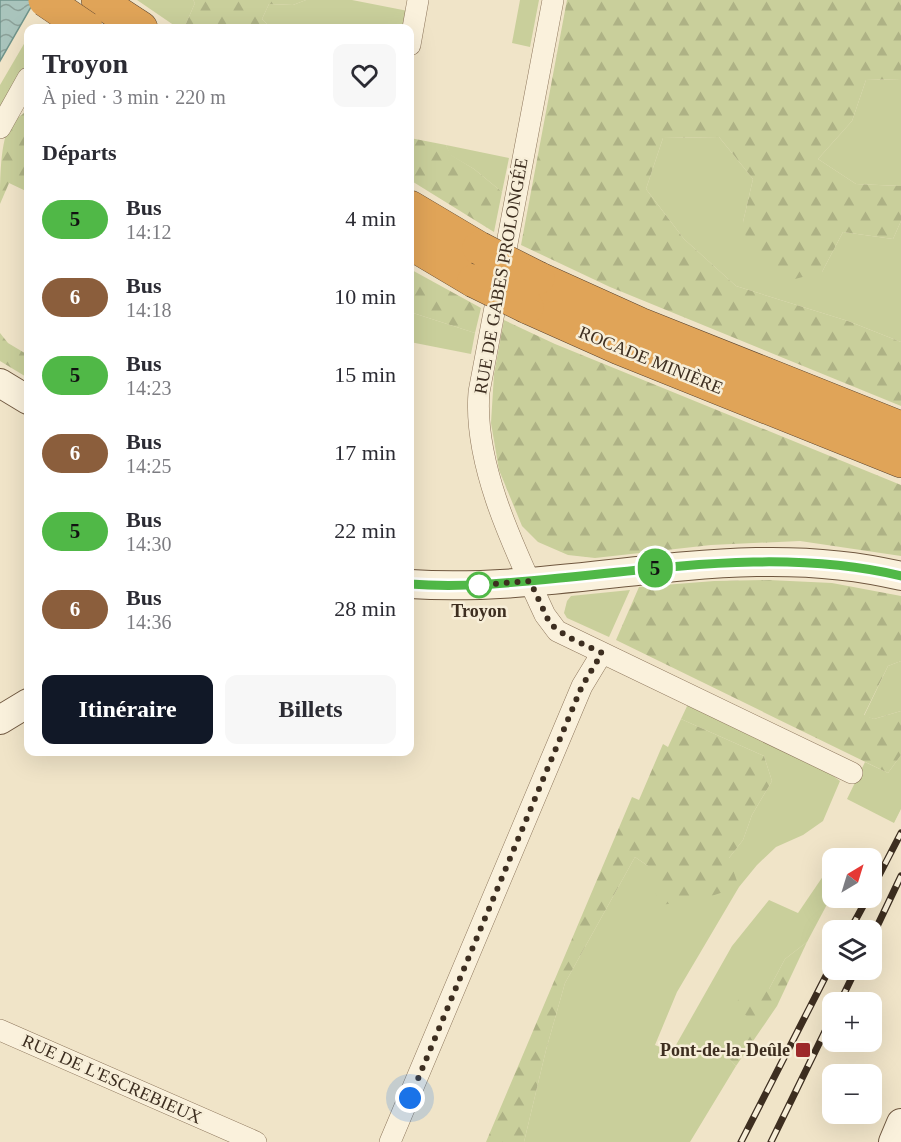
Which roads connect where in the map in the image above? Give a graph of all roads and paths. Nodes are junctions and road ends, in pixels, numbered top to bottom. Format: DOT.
graph roads {
  1 [pos="45,0"];
  2 [pos="72,0"];
  3 [pos="98,0"];
  4 [pos="418,0"];
  5 [pos="553,0"];
  6 [pos="58,24"];
  7 [pos="80,24"];
  8 [pos="135,24"];
  9 [pos="414,24"];
  10 [pos="24,85"];
  11 [pos="0,128"];
  12 [pos="414,209"];
  13 [pos="414,245"];
  14 [pos="532,292"];
  15 [pos="0,383"];
  16 [pos="24,398"];
  17 [pos="901,428"];
  18 [pos="901,461"];
  19 [pos="901,576"];
  20 [pos="530,581"];
  21 [pos="414,584"];
  22 [pos="602,653"];
  23 [pos="24,705"];
  24 [pos="0,720"];
  25 [pos="852,773"];
  26 [pos="0,1030"];
  27 [pos="901,1123"];
  28 [pos="256,1142"];
  29 [pos="390,1142"];
  30 [pos="893,1142"];
  1 -- 7 [label="highway, bridge"];
  2 -- 6 [label="street"];
  3 -- 8 [label="highway"];
  4 -- 9 [label="street"];
  5 -- 20 [label="street, RUE DE GABES PROLONGÉE"];
  10 -- 11 [label="street"];
  12 -- 14 [label="highway, bridge"];
  13 -- 14 [label="highway, ROCADE MINIÈRE, bridge"];
  14 -- 17 [label="highway, ROCADE MINIÈRE"];
  14 -- 18 [label="highway, ROCADE MINIÈRE"];
  15 -- 16 [label="main road"];
  19 -- 20 [label="main road"];
  20 -- 21 [label="main road"];
  20 -- 22 [label="street, RUE DE GABES PROLONGÉE"];
  22 -- 25 [label="street, RUE DE GABES PROLONGÉE"];
  22 -- 29 [label="street"];
  23 -- 24 [label="main road"];
  26 -- 28 [label="street, RUE DE L'ESCREBIEUX"];
  27 -- 30 [label="main road"];
}
